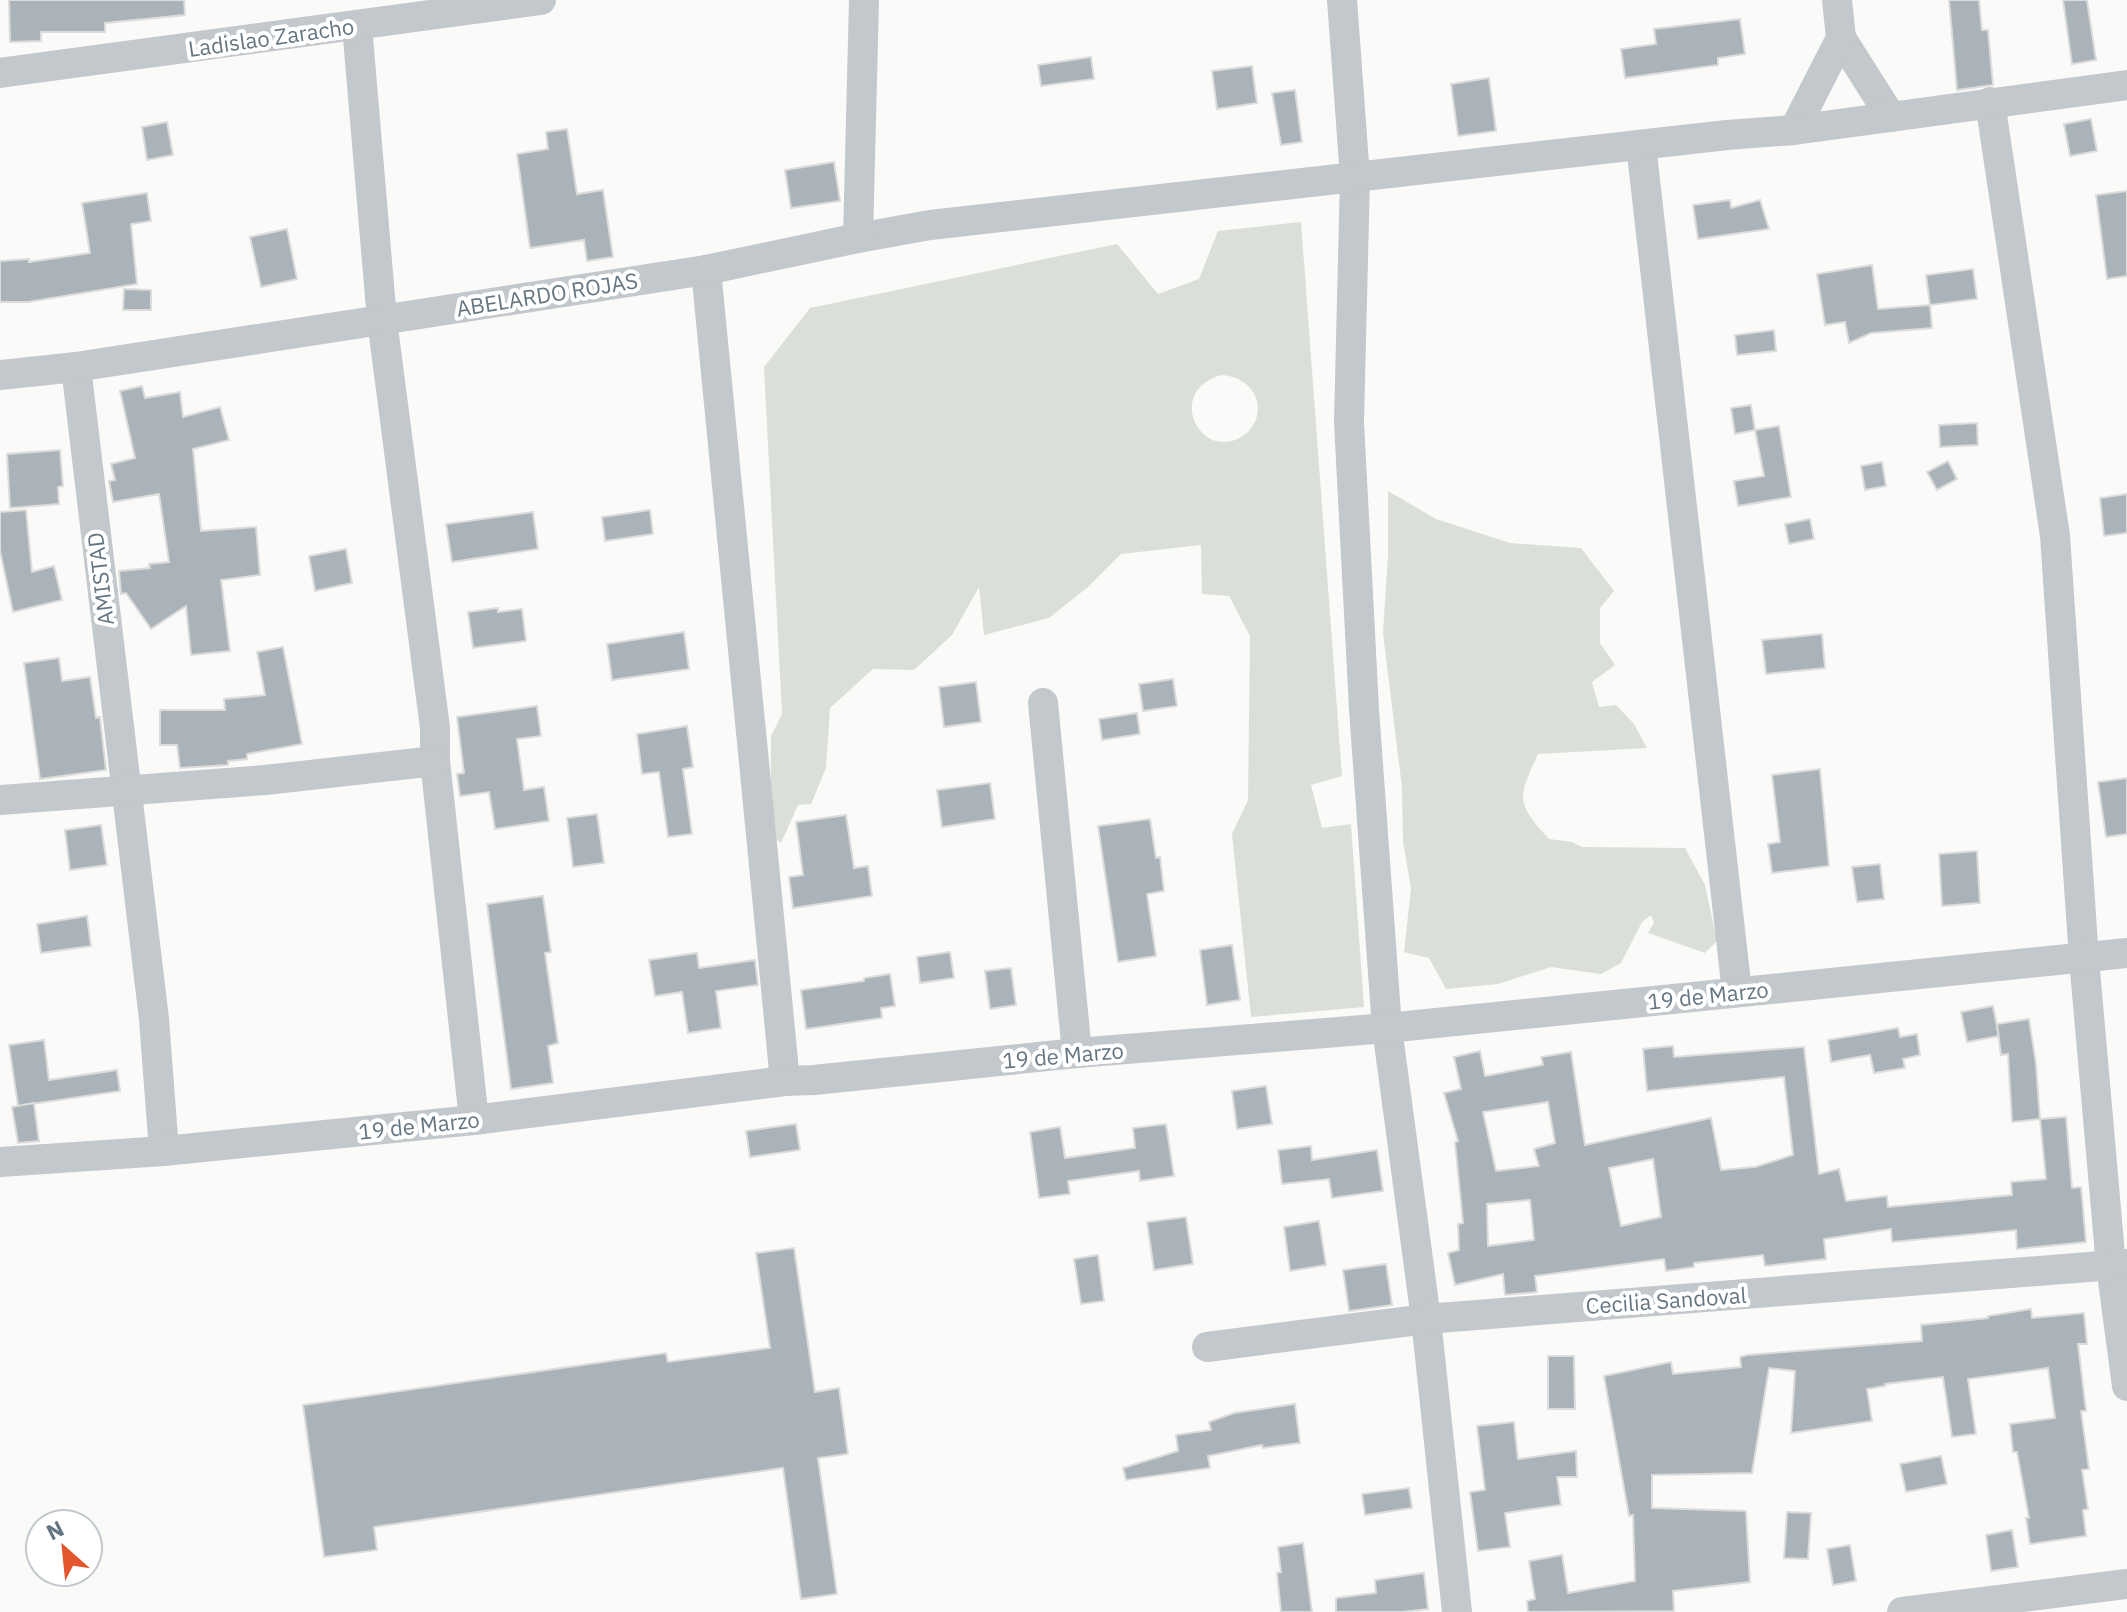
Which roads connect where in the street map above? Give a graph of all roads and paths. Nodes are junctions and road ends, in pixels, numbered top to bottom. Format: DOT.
graph roads {
  1 [pos="541,0"];
  2 [pos="864,0"];
  3 [pos="1342,0"];
  4 [pos="1837,0"];
  5 [pos="357,26"];
  6 [pos="1841,38"];
  7 [pos="0,73"];
  8 [pos="2127,85"];
  9 [pos="1990,102"];
  10 [pos="1891,117"];
  11 [pos="1794,130"];
  12 [pos="1641,145"];
  13 [pos="1355,177"];
  14 [pos="858,238"];
  15 [pos="706,270"];
  16 [pos="382,320"];
  17 [pos="76,367"];
  18 [pos="0,375"];
  19 [pos="1043,703"];
  20 [pos="435,761"];
  21 [pos="124,791"];
  22 [pos="0,800"];
  23 [pos="2127,953"];
  24 [pos="2084,959"];
  25 [pos="1737,992"];
  26 [pos="1387,1028"];
  27 [pos="1077,1053"];
  28 [pos="785,1081"];
  29 [pos="474,1120"];
  30 [pos="164,1151"];
  31 [pos="0,1162"];
  32 [pos="2119,1265"];
  33 [pos="1426,1319"];
  34 [pos="1207,1347"];
  35 [pos="2127,1386"];
  36 [pos="2127,1584"];
  37 [pos="1457,1612"];
  38 [pos="1902,1612"];
  1 -- 5 [label="street, Ladislao Zaracho"];
  2 -- 14 [label="street"];
  3 -- 13 [label="street"];
  4 -- 6 [label="street"];
  5 -- 7 [label="street, Ladislao Zaracho"];
  5 -- 16 [label="street"];
  6 -- 10 [label="street"];
  6 -- 11 [label="street"];
  8 -- 9 [label="street, ABELARDO ROJAS"];
  9 -- 10 [label="street, ABELARDO ROJAS"];
  9 -- 24 [label="street"];
  10 -- 11 [label="street, ABELARDO ROJAS"];
  11 -- 12 [label="street, ABELARDO ROJAS"];
  12 -- 13 [label="street, ABELARDO ROJAS"];
  12 -- 25 [label="street"];
  13 -- 14 [label="street, ABELARDO ROJAS"];
  13 -- 26 [label="street"];
  14 -- 15 [label="street, ABELARDO ROJAS"];
  15 -- 16 [label="street, ABELARDO ROJAS"];
  15 -- 28 [label="street"];
  16 -- 17 [label="street, ABELARDO ROJAS"];
  16 -- 20 [label="street"];
  17 -- 18 [label="street, ABELARDO ROJAS"];
  17 -- 21 [label="street, AMISTAD"];
  19 -- 27 [label="street"];
  20 -- 21 [label="street"];
  20 -- 29 [label="street"];
  21 -- 22 [label="street"];
  21 -- 30 [label="street, AMISTAD"];
  23 -- 24 [label="street, 19 de Marzo"];
  24 -- 25 [label="street, 19 de Marzo"];
  24 -- 32 [label="street"];
  25 -- 26 [label="street, 19 de Marzo"];
  26 -- 27 [label="street, 19 de Marzo"];
  26 -- 33 [label="street"];
  27 -- 28 [label="street, 19 de Marzo"];
  28 -- 29 [label="street, 19 de Marzo"];
  29 -- 30 [label="street, 19 de Marzo"];
  30 -- 31 [label="street, 19 de Marzo"];
  32 -- 33 [label="street, Cecilia Sandoval"];
  32 -- 35 [label="street"];
  33 -- 34 [label="street, Cecilia Sandoval"];
  33 -- 37 [label="street"];
  36 -- 38 [label="street"];
}
